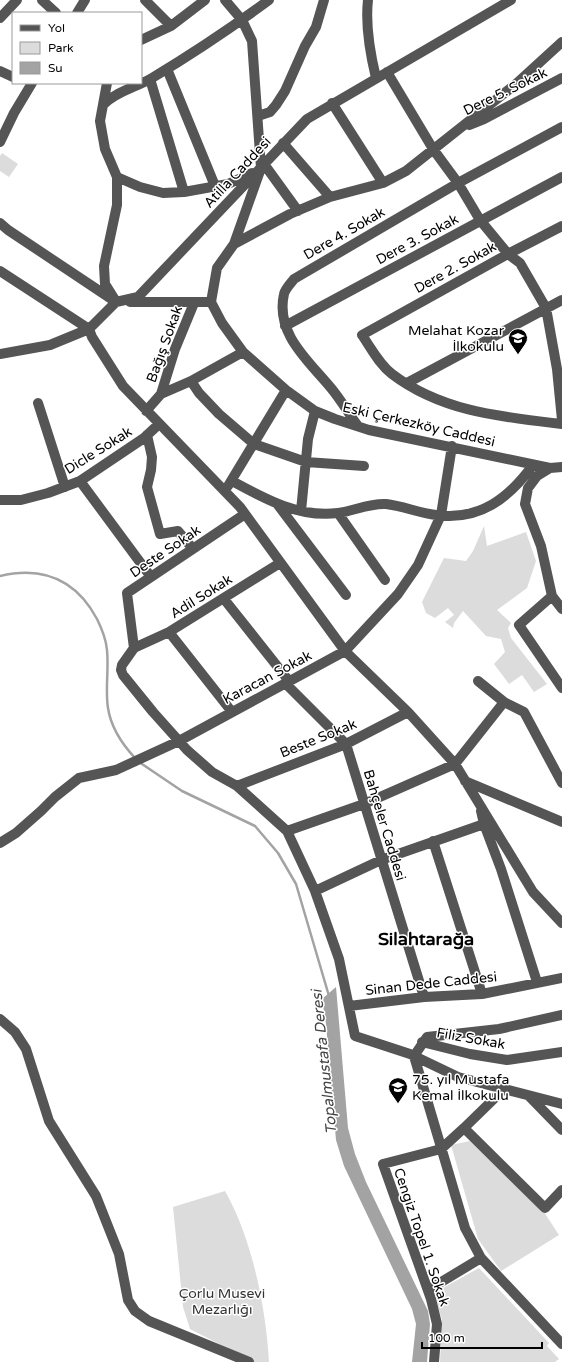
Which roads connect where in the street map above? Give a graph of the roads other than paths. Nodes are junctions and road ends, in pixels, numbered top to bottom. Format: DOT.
graph roads {
  1 [pos="17,0"];
  2 [pos="42,0"];
  3 [pos="85,0"];
  4 [pos="145,0"];
  5 [pos="205,0"];
  6 [pos="225,0"];
  7 [pos="269,0"];
  8 [pos="324,0"];
  9 [pos="368,0"];
  10 [pos="511,0"];
  11 [pos="55,12"];
  12 [pos="78,12"];
  13 [pos="0,18"];
  14 [pos="242,20"];
  15 [pos="171,26"];
  16 [pos="142,40"];
  17 [pos="561,47"];
  18 [pos="167,68"];
  19 [pos="0,71"];
  20 [pos="387,72"];
  21 [pos="12,77"];
  22 [pos="376,78"];
  23 [pos="562,78"];
  24 [pos="150,79"];
  25 [pos="142,83"];
  26 [pos="30,84"];
  27 [pos="107,84"];
  28 [pos="139,84"];
  29 [pos="332,103"];
  30 [pos="104,104"];
  31 [pos="258,116"];
  32 [pos="562,127"];
  33 [pos="460,128"];
  34 [pos="0,142"];
  35 [pos="283,143"];
  36 [pos="433,150"];
  37 [pos="262,166"];
  38 [pos="116,177"];
  39 [pos="562,177"];
  40 [pos="383,183"];
  41 [pos="458,183"];
  42 [pos="215,186"];
  43 [pos="184,192"];
  44 [pos="330,197"];
  45 [pos="298,211"];
  46 [pos="480,220"];
  47 [pos="0,223"];
  48 [pos="562,226"];
  49 [pos="234,244"];
  50 [pos="508,254"];
  51 [pos="0,271"];
  52 [pos="562,300"];
  53 [pos="116,302"];
  54 [pos="194,302"];
  55 [pos="212,302"];
  56 [pos="546,308"];
  57 [pos="285,326"];
  58 [pos="88,329"];
  59 [pos="243,352"];
  60 [pos="0,354"];
  61 [pos="559,360"];
  62 [pos="191,381"];
  63 [pos="407,383"];
  64 [pos="286,390"];
  65 [pos="161,394"];
  66 [pos="38,403"];
  67 [pos="146,411"];
  68 [pos="315,411"];
  69 [pos="562,420"];
  70 [pos="159,424"];
  71 [pos="562,424"];
  72 [pos="358,426"];
  73 [pos="147,435"];
  74 [pos="254,444"];
  75 [pos="452,446"];
  76 [pos="306,462"];
  77 [pos="533,465"];
  78 [pos="364,466"];
  79 [pos="562,467"];
  80 [pos="550,468"];
  81 [pos="80,481"];
  82 [pos="232,481"];
  83 [pos="65,487"];
  84 [pos="225,490"];
  85 [pos="0,500"];
  86 [pos="278,505"];
  87 [pos="301,511"];
  88 [pos="338,513"];
  89 [pos="245,514"];
  90 [pos="440,515"];
  91 [pos="193,549"];
  92 [pos="280,563"];
  93 [pos="151,577"];
  94 [pos="385,580"];
  95 [pos="346,595"];
  96 [pos="552,596"];
  97 [pos="224,599"];
  98 [pos="562,610"];
  99 [pos="169,632"];
  100 [pos="134,648"];
  101 [pos="345,651"];
  102 [pos="478,681"];
  103 [pos="287,682"];
  104 [pos="562,688"];
  105 [pos="504,702"];
  106 [pos="232,712"];
  107 [pos="408,712"];
  108 [pos="179,741"];
  109 [pos="346,744"];
  110 [pos="454,764"];
  111 [pos="465,781"];
  112 [pos="562,783"];
  113 [pos="237,786"];
  114 [pos="364,804"];
  115 [pos="480,805"];
  116 [pos="562,822"];
  117 [pos="484,824"];
  118 [pos="287,831"];
  119 [pos="434,842"];
  120 [pos="0,843"];
  121 [pos="381,860"];
  122 [pos="315,891"];
  123 [pos="562,923"];
  124 [pos="562,978"];
  125 [pos="537,982"];
  126 [pos="482,994"];
  127 [pos="424,997"];
  128 [pos="349,1006"];
  129 [pos="562,1015"];
  130 [pos="0,1019"];
  131 [pos="422,1042"];
  132 [pos="562,1052"];
  133 [pos="414,1056"];
  134 [pos="503,1090"];
  135 [pos="529,1096"];
  136 [pos="562,1104"];
  137 [pos="464,1128"];
  138 [pos="562,1130"];
  139 [pos="441,1149"];
  140 [pos="562,1190"];
  141 [pos="481,1258"];
  142 [pos="428,1290"];
  143 [pos="562,1344"];
  144 [pos="249,1362"];
  145 [pos="434,1362"];
  1 -- 13 [label="street"];
  2 -- 11 [label="street"];
  3 -- 12 [label="street"];
  4 -- 15 [label="street"];
  5 -- 15 [label="street"];
  6 -- 14 [label="street"];
  7 -- 14 [label="street"];
  8 -- 31 [label="street"];
  9 -- 22 [label="street"];
  10 -- 20 [label="street, Atilla Caddesi"];
  14 -- 18 [label="street"];
  14 -- 31 [label="street"];
  15 -- 16 [label="street"];
  17 -- 33 [label="street"];
  18 -- 24 [label="street"];
  18 -- 42 [label="street"];
  19 -- 21 [label="street"];
  20 -- 22 [label="street, Atilla Caddesi"];
  20 -- 36 [label="street"];
  22 -- 29 [label="street, Atilla Caddesi"];
  23 -- 33 [label="street, Dere 5. Sokak"];
  24 -- 25 [label="street"];
  24 -- 43 [label="street"];
  26 -- 34 [label="street"];
  27 -- 30 [label="street"];
  28 -- 30 [label="street"];
  29 -- 35 [label="street, Atilla Caddesi"];
  29 -- 40 [label="street"];
  30 -- 38 [label="street"];
  31 -- 37 [label="street"];
  32 -- 41 [label="street, Dere 4. Sokak"];
  33 -- 36 [label="street"];
  35 -- 37 [label="street, Atilla Caddesi"];
  35 -- 44 [label="street"];
  36 -- 40 [label="street"];
  36 -- 41 [label="street"];
  37 -- 42 [label="street"];
  37 -- 45 [label="street"];
  37 -- 49 [label="street"];
  37 -- 53 [label="street, Atilla Caddesi"];
  38 -- 43 [label="street"];
  38 -- 53 [label="street"];
  39 -- 46 [label="street, Dere 3. Sokak"];
  40 -- 44 [label="street"];
  41 -- 46 [label="street"];
  41 -- 57 [label="street, Dere 4. Sokak"];
  42 -- 43 [label="street"];
  44 -- 45 [label="street"];
  45 -- 49 [label="street"];
  46 -- 50 [label="street"];
  46 -- 57 [label="street, Dere 3. Sokak"];
  47 -- 53 [label="street"];
  48 -- 50 [label="street, Dere 2. Sokak"];
  49 -- 55 [label="street"];
  50 -- 56 [label="street"];
  50 -- 63 [label="street, Dere 2. Sokak"];
  51 -- 58 [label="street"];
  52 -- 56 [label="street"];
  53 -- 54 [label="street"];
  53 -- 58 [label="street"];
  54 -- 55 [label="street"];
  54 -- 65 [label="street, Bağış Sokak"];
  55 -- 59 [label="street, Eski Çerkezköy Caddesi"];
  56 -- 61 [label="street"];
  56 -- 63 [label="street"];
  57 -- 72 [label="street, Dere 4. Sokak"];
  58 -- 60 [label="street"];
  58 -- 67 [label="street"];
  59 -- 62 [label="street"];
  59 -- 64 [label="street, Eski Çerkezköy Caddesi"];
  61 -- 69 [label="street"];
  62 -- 65 [label="street"];
  62 -- 74 [label="street"];
  63 -- 71 [label="street"];
  64 -- 68 [label="street, Eski Çerkezköy Caddesi"];
  64 -- 74 [label="street"];
  65 -- 67 [label="street"];
  66 -- 83 [label="street"];
  67 -- 70 [label="street"];
  68 -- 72 [label="street, Eski Çerkezköy Caddesi"];
  68 -- 76 [label="street"];
  70 -- 73 [label="street, Dicle Sokak"];
  70 -- 84 [label="street"];
  72 -- 75 [label="street, Eski Çerkezköy Caddesi"];
  73 -- 81 [label="street, Dicle Sokak"];
  73 -- 91 [label="street"];
  74 -- 76 [label="street"];
  74 -- 82 [label="street"];
  75 -- 77 [label="street, Eski Çerkezköy Caddesi"];
  75 -- 90 [label="street, Karacan Sokak"];
  76 -- 78 [label="street"];
  76 -- 87 [label="street"];
  77 -- 80 [label="street, Eski Çerkezköy Caddesi"];
  77 -- 90 [label="street"];
  79 -- 80 [label="street, Eski Çerkezköy Caddesi"];
  80 -- 96 [label="street"];
  81 -- 83 [label="street, Dicle Sokak"];
  81 -- 93 [label="street"];
  82 -- 84 [label="street"];
  82 -- 86 [label="street"];
  83 -- 85 [label="street, Dicle Sokak"];
  84 -- 89 [label="street"];
  86 -- 87 [label="street"];
  86 -- 95 [label="street"];
  87 -- 88 [label="street"];
  88 -- 90 [label="street"];
  88 -- 94 [label="street"];
  89 -- 91 [label="street, Deste Sokak"];
  89 -- 92 [label="street"];
  90 -- 101 [label="street, Karacan Sokak"];
  91 -- 93 [label="street, Deste Sokak"];
  92 -- 97 [label="street, Adil Sokak"];
  92 -- 101 [label="street"];
  93 -- 100 [label="street, Deste Sokak"];
  96 -- 98 [label="street"];
  96 -- 104 [label="street"];
  97 -- 99 [label="street, Adil Sokak"];
  97 -- 103 [label="street, Bahçeler Caddesi"];
  99 -- 100 [label="street, Adil Sokak"];
  99 -- 106 [label="street"];
  100 -- 108 [label="street"];
  101 -- 103 [label="street, Karacan Sokak"];
  101 -- 107 [label="street"];
  102 -- 105 [label="street"];
  103 -- 106 [label="street, Karacan Sokak"];
  103 -- 109 [label="street, Bahçeler Caddesi"];
  105 -- 110 [label="street"];
  105 -- 112 [label="street"];
  106 -- 108 [label="street, Karacan Sokak"];
  107 -- 109 [label="street, Beste Sokak"];
  107 -- 110 [label="street"];
  108 -- 113 [label="street"];
  108 -- 120 [label="street, Karacan Sokak"];
  109 -- 113 [label="street, Beste Sokak"];
  109 -- 114 [label="street, Bahçeler Caddesi"];
  110 -- 111 [label="street"];
  110 -- 114 [label="street"];
  111 -- 115 [label="street"];
  111 -- 116 [label="street"];
  113 -- 118 [label="street"];
  114 -- 118 [label="street"];
  114 -- 121 [label="street, Bahçeler Caddesi"];
  115 -- 117 [label="street"];
  115 -- 123 [label="street"];
  117 -- 119 [label="street"];
  117 -- 125 [label="street"];
  118 -- 122 [label="street"];
  119 -- 121 [label="street"];
  119 -- 126 [label="street"];
  121 -- 122 [label="street"];
  121 -- 127 [label="street, Bahçeler Caddesi"];
  122 -- 128 [label="street"];
  124 -- 125 [label="street, Sinan Dede Caddesi"];
  125 -- 126 [label="street, Sinan Dede Caddesi"];
  126 -- 127 [label="street, Sinan Dede Caddesi"];
  127 -- 128 [label="street, Sinan Dede Caddesi"];
  128 -- 133 [label="street"];
  129 -- 131 [label="street"];
  130 -- 144 [label="street"];
  131 -- 132 [label="street, Filiz Sokak"];
  131 -- 133 [label="street"];
  133 -- 134 [label="street"];
  133 -- 139 [label="street"];
  134 -- 135 [label="street"];
  134 -- 137 [label="street, Cengiz Topel 1. Sokak"];
  135 -- 136 [label="street"];
  135 -- 138 [label="street"];
  137 -- 139 [label="street, Cengiz Topel 1. Sokak"];
  137 -- 140 [label="street"];
  139 -- 141 [label="street"];
  139 -- 142 [label="street, Cengiz Topel 1. Sokak"];
  141 -- 142 [label="street"];
  141 -- 143 [label="street"];
  142 -- 145 [label="street, Cengiz Topel 1. Sokak"];
}
